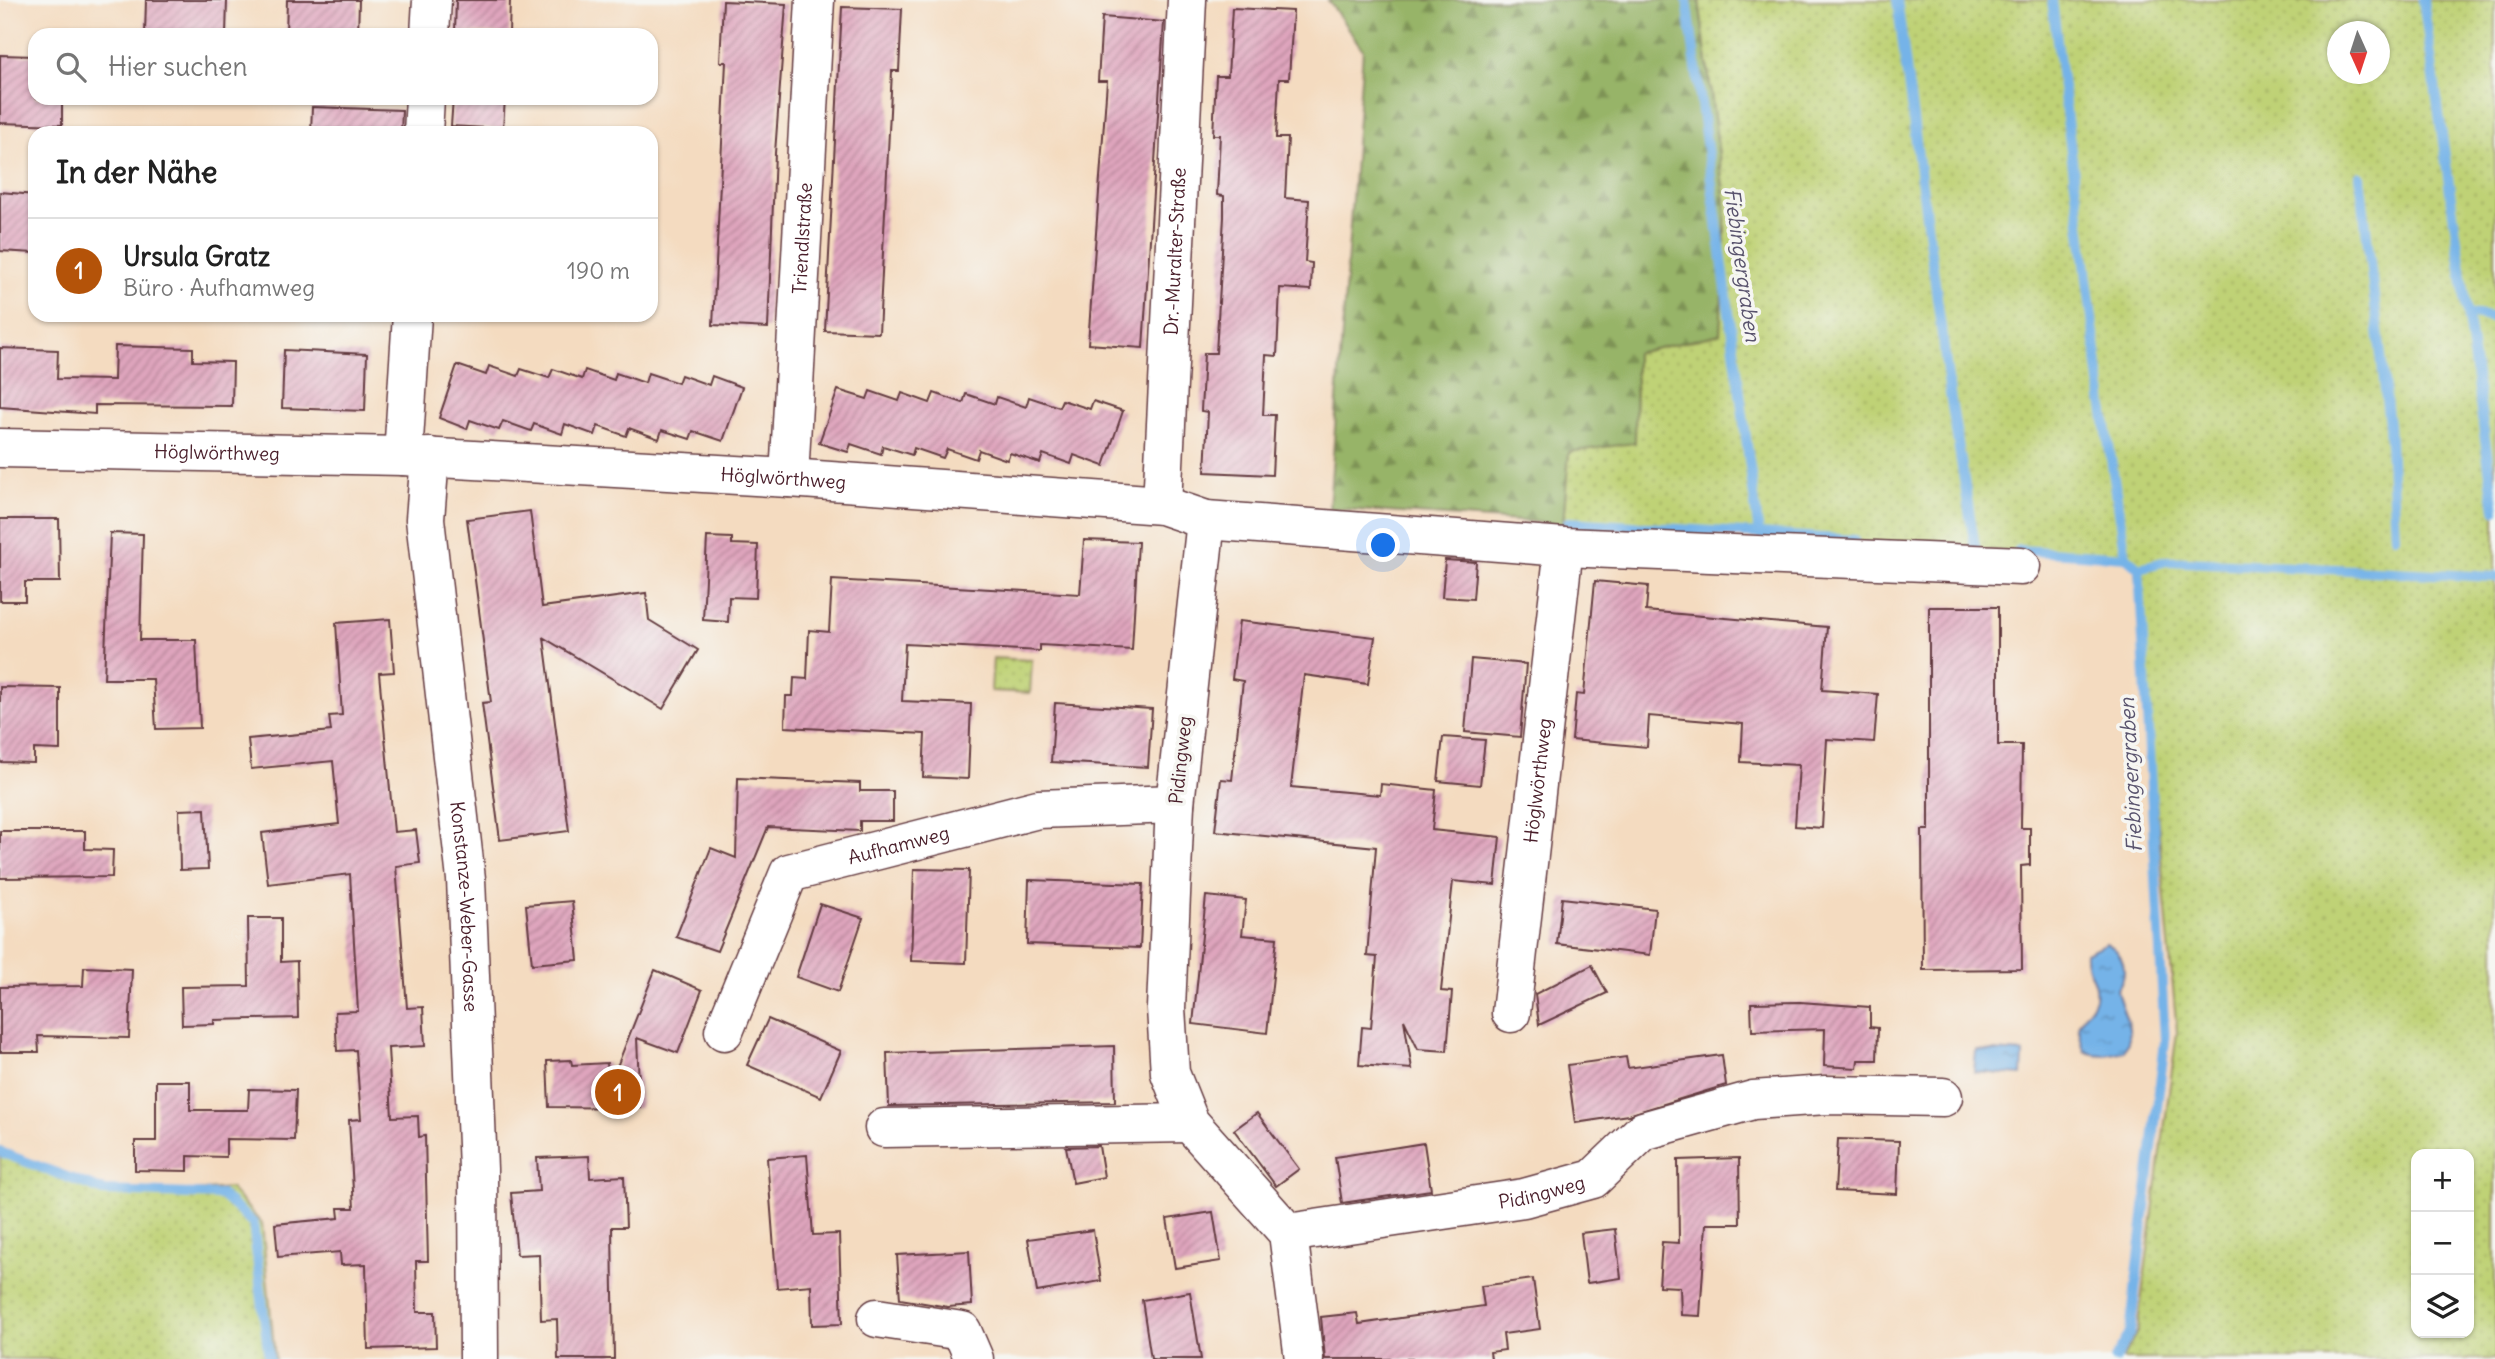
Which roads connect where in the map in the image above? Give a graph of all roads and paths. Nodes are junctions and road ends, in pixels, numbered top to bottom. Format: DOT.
graph roads {
  1 [pos="432,0"];
  2 [pos="815,0"];
  3 [pos="1187,0"];
  4 [pos="430,28"];
  5 [pos="425,105"];
  6 [pos="423,126"];
  7 [pos="412,322"];
  8 [pos="0,448"];
  9 [pos="416,456"];
  10 [pos="789,478"];
  11 [pos="1162,505"];
  12 [pos="1206,520"];
  13 [pos="1564,547"];
  14 [pos="2021,566"];
  15 [pos="1175,804"];
  16 [pos="1511,1013"];
  17 [pos="724,1031"];
  18 [pos="1942,1097"];
  19 [pos="1190,1123"];
  20 [pos="884,1128"];
  21 [pos="1288,1233"];
  22 [pos="877,1318"];
  23 [pos="479,1359"];
  24 [pos="974,1359"];
  25 [pos="1304,1359"];
  1 -- 4 [label="street"];
  2 -- 10 [label="street, Triendlstraße"];
  3 -- 11 [label="street, Dr.-Muralter-Straße"];
  5 -- 6 [label="street"];
  7 -- 9 [label="street, Konstanze-Weber-Gasse"];
  8 -- 9 [label="street, Höglwörthweg"];
  9 -- 10 [label="street, Höglwörthweg"];
  9 -- 23 [label="street, Konstanze-Weber-Gasse"];
  10 -- 11 [label="street, Höglwörthweg"];
  11 -- 12 [label="street, Höglwörthweg"];
  12 -- 13 [label="street, Höglwörthweg"];
  12 -- 15 [label="street, Pidingweg"];
  13 -- 14 [label="street, Höglwörthweg"];
  13 -- 16 [label="street, Höglwörthweg"];
  15 -- 17 [label="street, Aufhamweg"];
  15 -- 19 [label="street, Pidingweg"];
  18 -- 21 [label="street, Pidingweg"];
  19 -- 20 [label="street"];
  19 -- 21 [label="street, Pidingweg"];
  21 -- 25 [label="street"];
  22 -- 24 [label="street"];
}
